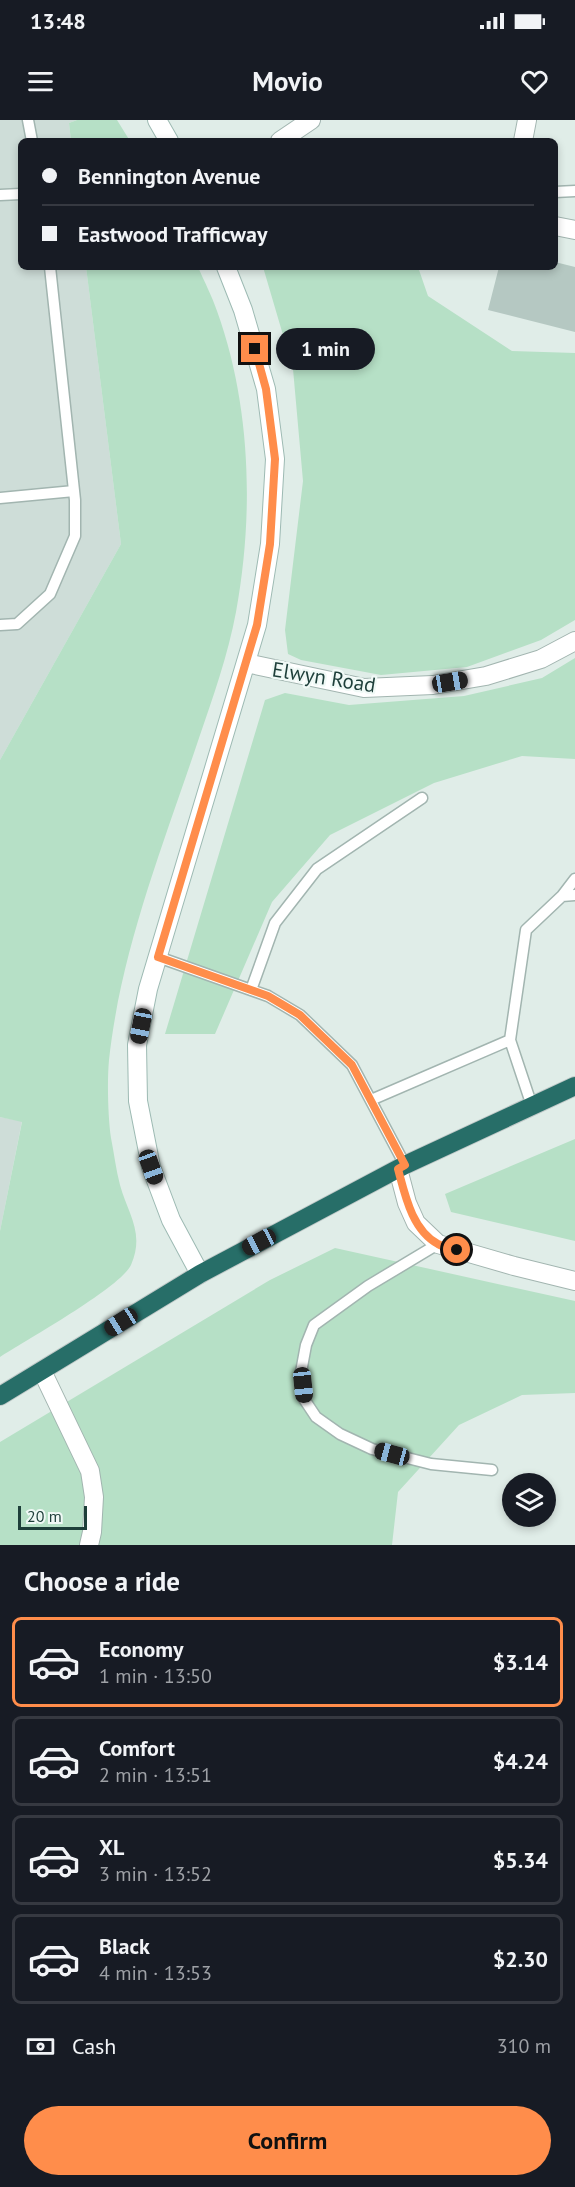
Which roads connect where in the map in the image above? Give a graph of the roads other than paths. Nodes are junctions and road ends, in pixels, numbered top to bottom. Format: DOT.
graph roads {
  1 [pos="28,120"];
  2 [pos="157,120"];
  3 [pos="311,120"];
  4 [pos="527,120"];
  5 [pos="31,138"];
  6 [pos="167,138"];
  7 [pos="284,138"];
  8 [pos="524,138"];
  9 [pos="575,190"];
  10 [pos="558,192"];
  11 [pos="18,194"];
  12 [pos="0,195"];
  13 [pos="558,227"];
  14 [pos="575,230"];
  15 [pos="50,270"];
  16 [pos="227,270"];
  17 [pos="74,491"];
  18 [pos="0,498"];
  19 [pos="0,625"];
  20 [pos="575,641"];
  21 [pos="246,663"];
  22 [pos="422,798"];
  23 [pos="575,879"];
  24 [pos="575,895"];
  25 [pos="562,896"];
  26 [pos="158,957"];
  27 [pos="250,990"];
  28 [pos="510,1040"];
  29 [pos="575,1086"];
  30 [pos="371,1100"];
  31 [pos="532,1106"];
  32 [pos="402,1167"];
  33 [pos="438,1244"];
  34 [pos="200,1274"];
  35 [pos="575,1281"];
  36 [pos="42,1371"];
  37 [pos="0,1396"];
  38 [pos="492,1470"];
  39 [pos="88,1545"];
  1 -- 5 [label="lane"];
  2 -- 6 [label="main road"];
  3 -- 7 [label="main road"];
  4 -- 8 [label="main road"];
  9 -- 10 [label="lane"];
  11 -- 12 [label="lane"];
  13 -- 14 [label="main road"];
  15 -- 17 [label="lane"];
  16 -- 21 [label="main road"];
  17 -- 18 [label="lane"];
  17 -- 19 [label="lane"];
  20 -- 21 [label="main road, Elwyn Road"];
  21 -- 26 [label="main road"];
  22 -- 27 [label="lane"];
  23 -- 25 [label="lane"];
  24 -- 25 [label="lane"];
  25 -- 28 [label="lane"];
  26 -- 27 [label="lane"];
  26 -- 34 [label="main road"];
  27 -- 30 [label="lane"];
  28 -- 30 [label="lane"];
  28 -- 31 [label="lane"];
  29 -- 31 [label="highway"];
  30 -- 32 [label="lane"];
  31 -- 32 [label="highway"];
  32 -- 33 [label="main road"];
  32 -- 34 [label="highway"];
  33 -- 35 [label="main road"];
  33 -- 38 [label="lane"];
  34 -- 36 [label="highway"];
  36 -- 37 [label="highway"];
  36 -- 39 [label="main road"];
}
